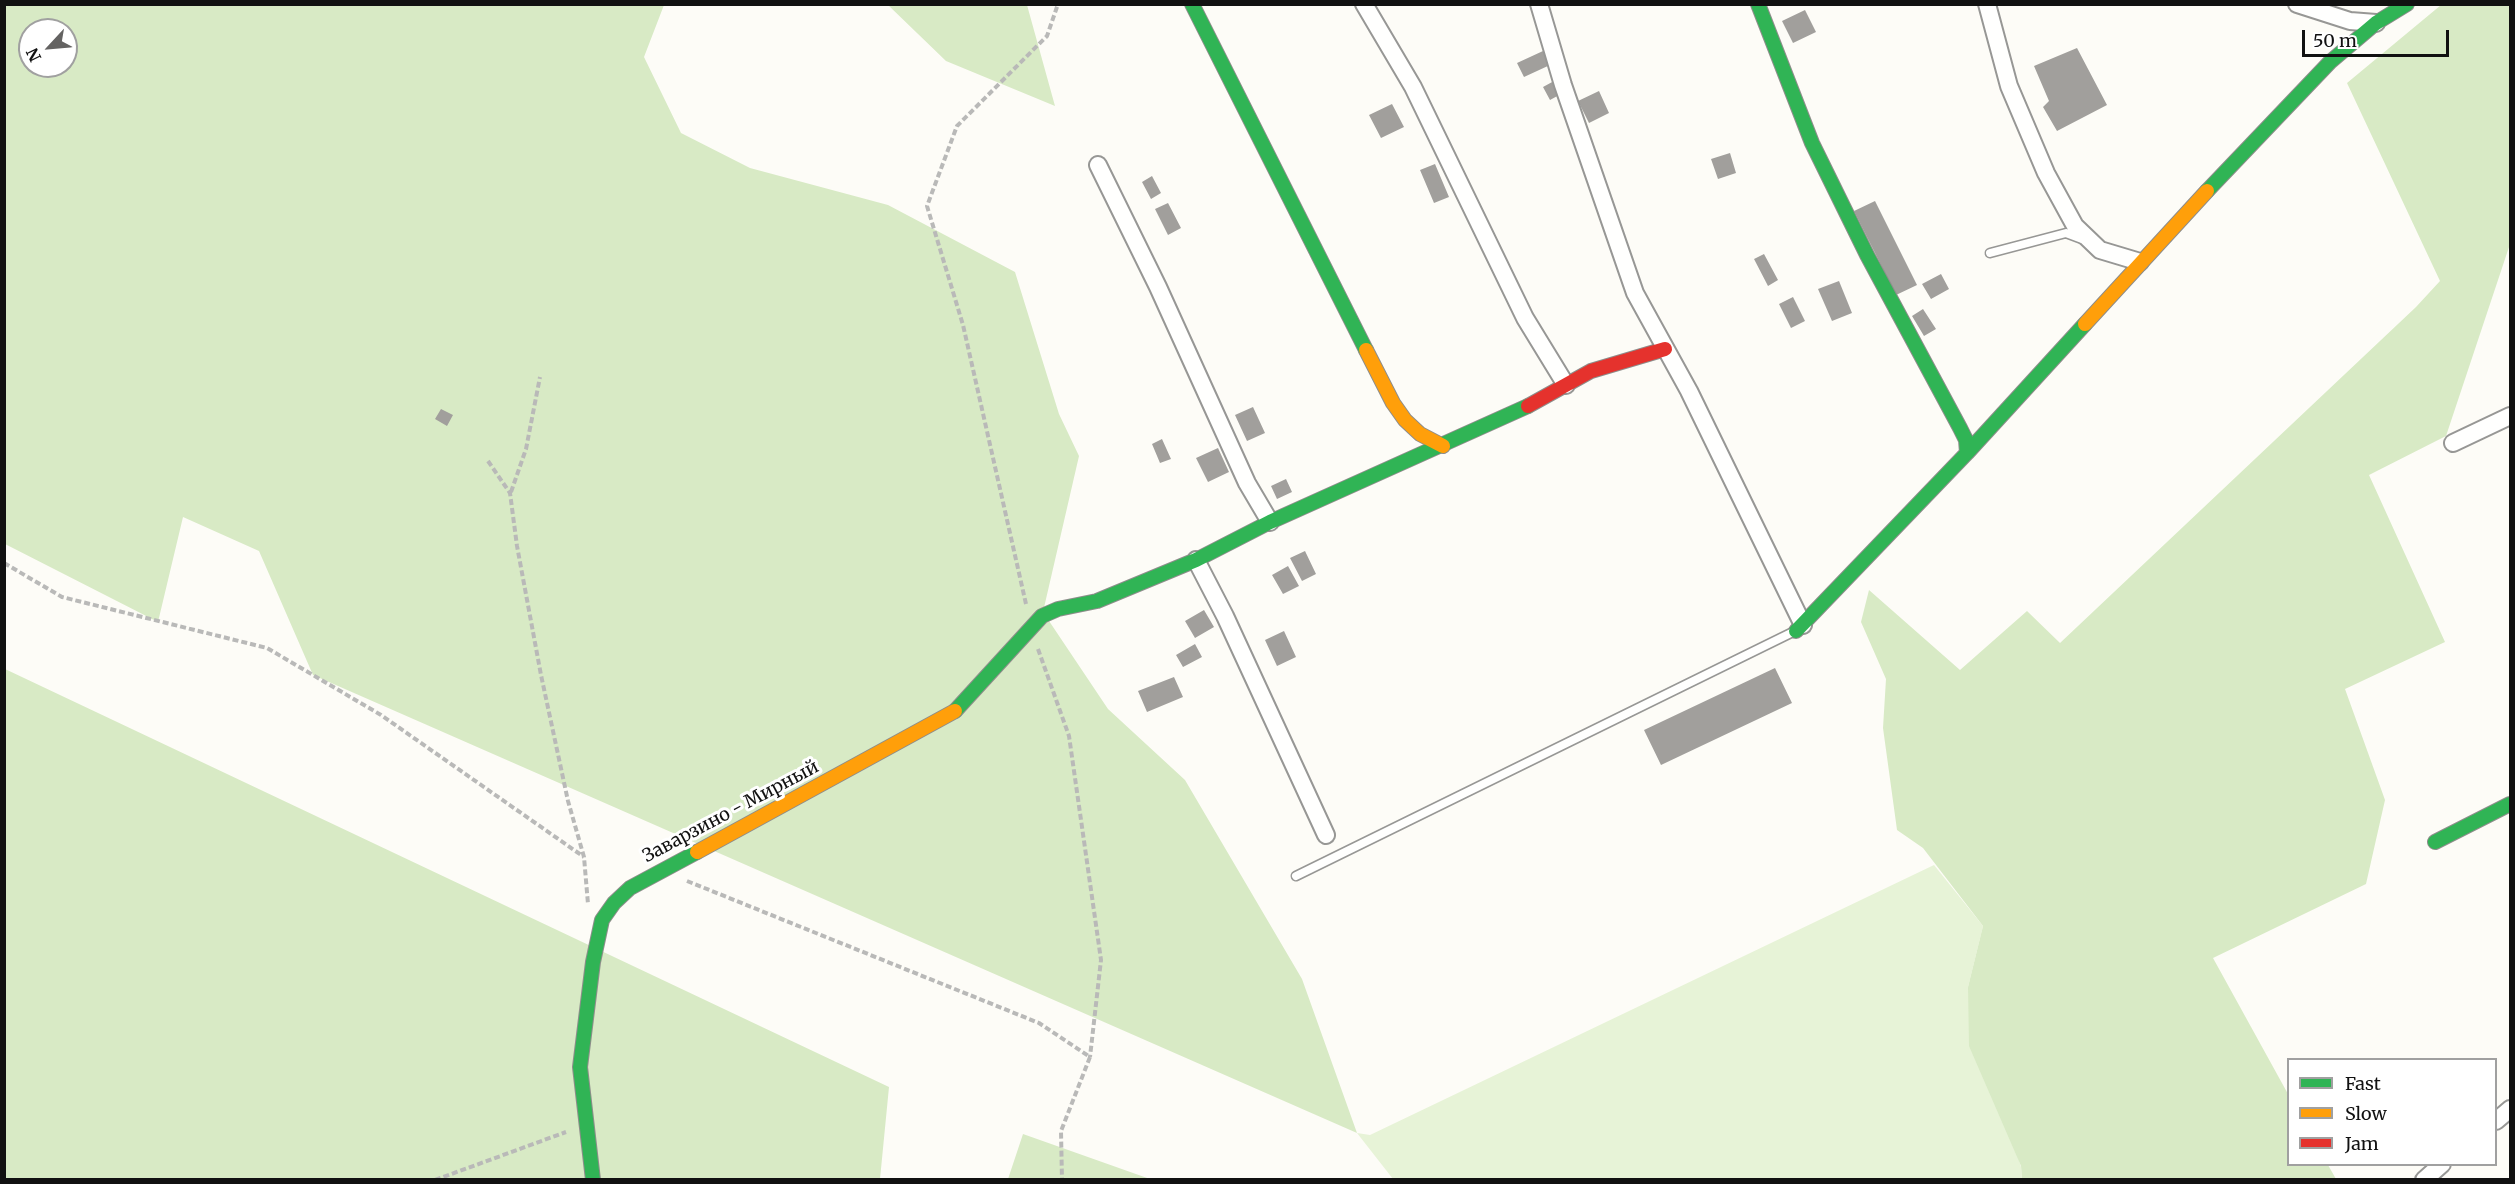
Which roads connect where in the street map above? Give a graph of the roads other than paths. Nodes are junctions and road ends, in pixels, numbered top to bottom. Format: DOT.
graph roads {
  1 [pos="1192,4"];
  2 [pos="1364,4"];
  3 [pos="1539,4"];
  4 [pos="1758,4"];
  5 [pos="1987,4"];
  6 [pos="2297,4"];
  7 [pos="2407,4"];
  8 [pos="2376,23"];
  9 [pos="1098,165"];
  10 [pos="2091,242"];
  11 [pos="1990,253"];
  12 [pos="2140,262"];
  13 [pos="1665,349"];
  14 [pos="1566,385"];
  15 [pos="2511,416"];
  16 [pos="2453,443"];
  17 [pos="1443,446"];
  18 [pos="1967,453"];
  19 [pos="1270,522"];
  20 [pos="1196,560"];
  21 [pos="1799,628"];
  22 [pos="2511,804"];
  23 [pos="1326,835"];
  24 [pos="2435,842"];
  25 [pos="1296,876"];
  26 [pos="2511,1109"];
  27 [pos="2497,1120"];
  28 [pos="2440,1166"];
  29 [pos="593,1179"];
  30 [pos="2424,1179"];
  1 -- 17 [label="street"];
  2 -- 14 [label="street"];
  3 -- 13 [label="street"];
  4 -- 18 [label="street"];
  5 -- 10 [label="street"];
  6 -- 8 [label="street"];
  7 -- 8 [label="street"];
  8 -- 12 [label="street"];
  9 -- 19 [label="street"];
  10 -- 11 [label="lane"];
  10 -- 12 [label="street"];
  12 -- 18 [label="street"];
  13 -- 14 [label="street, Заварзино - Мирный"];
  13 -- 21 [label="street"];
  14 -- 17 [label="street, Заварзино - Мирный"];
  15 -- 16 [label="street"];
  17 -- 19 [label="street, Заварзино - Мирный"];
  18 -- 21 [label="street"];
  19 -- 20 [label="street, Заварзино - Мирный"];
  20 -- 23 [label="street"];
  20 -- 29 [label="street, Заварзино - Мирный"];
  21 -- 25 [label="lane"];
  22 -- 24 [label="street"];
  26 -- 27 [label="street"];
  28 -- 30 [label="street"];
}
